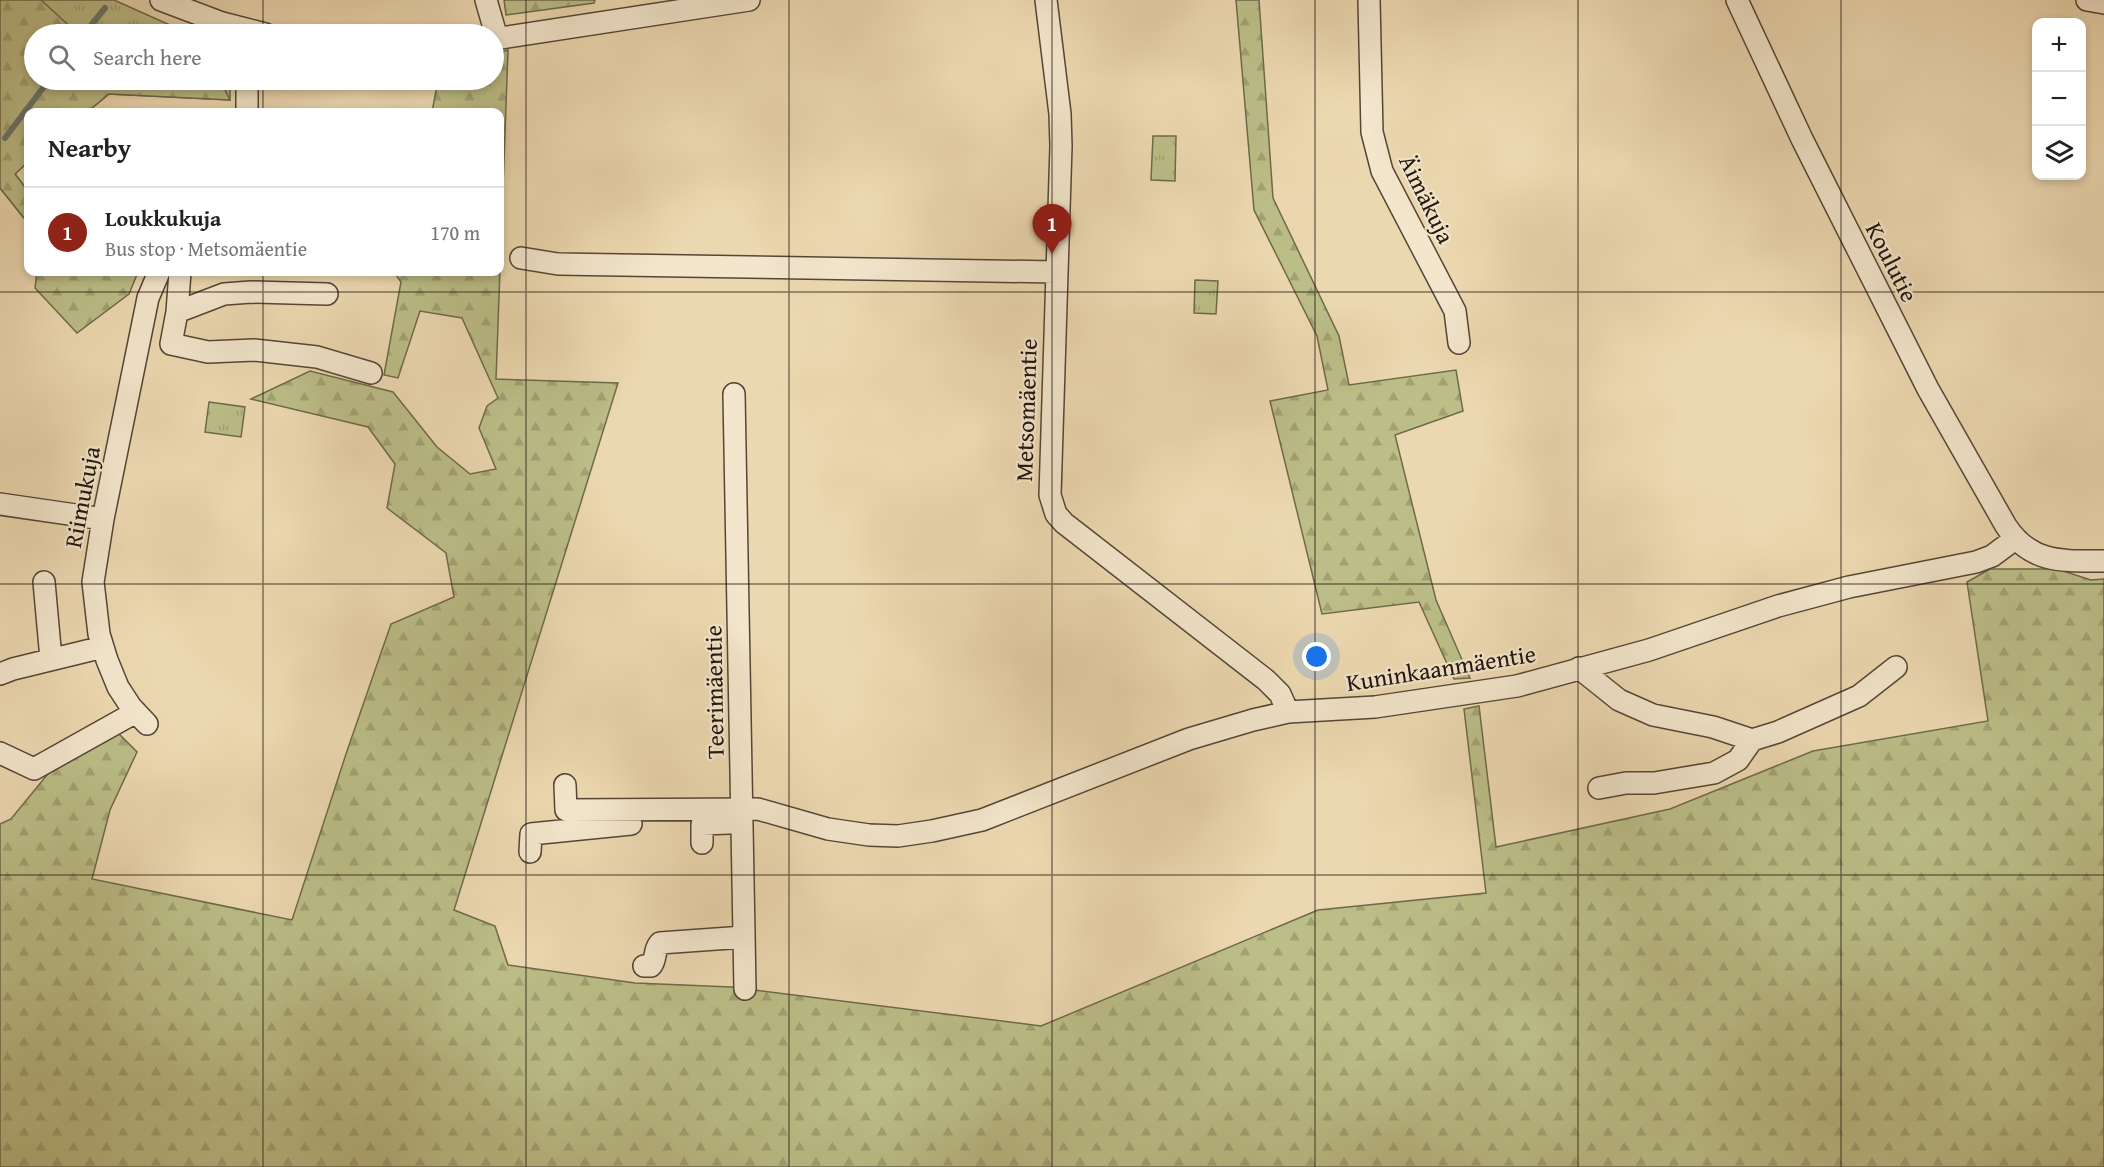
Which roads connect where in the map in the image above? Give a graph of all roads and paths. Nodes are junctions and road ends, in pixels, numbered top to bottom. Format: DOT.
graph roads {
  1 [pos="486,0"];
  2 [pos="749,0"];
  3 [pos="1046,0"];
  4 [pos="1369,0"];
  5 [pos="1737,0"];
  6 [pos="2087,0"];
  7 [pos="167,3"];
  8 [pos="2104,3"];
  9 [pos="200,7"];
  10 [pos="236,24"];
  11 [pos="492,24"];
  12 [pos="504,37"];
  13 [pos="247,90"];
  14 [pos="247,108"];
  15 [pos="521,258"];
  16 [pos="1056,272"];
  17 [pos="157,276"];
  18 [pos="180,276"];
  19 [pos="327,294"];
  20 [pos="177,312"];
  21 [pos="1459,343"];
  22 [pos="371,373"];
  23 [pos="734,394"];
  24 [pos="0,504"];
  25 [pos="103,519"];
  26 [pos="2015,539"];
  27 [pos="2104,561"];
  28 [pos="44,582"];
  29 [pos="103,647"];
  30 [pos="51,658"];
  31 [pos="1896,667"];
  32 [pos="1580,668"];
  33 [pos="0,674"];
  34 [pos="1288,712"];
  35 [pos="1752,740"];
  36 [pos="0,753"];
  37 [pos="565,785"];
  38 [pos="1599,788"];
  39 [pos="742,816"];
  40 [pos="530,852"];
  41 [pos="744,938"];
  42 [pos="644,966"];
  43 [pos="745,989"];
  1 -- 11 [label="street"];
  2 -- 12 [label="street"];
  3 -- 16 [label="street, Metsomäentie"];
  4 -- 21 [label="street, Äimäkuja"];
  5 -- 26 [label="street, Koulutie"];
  6 -- 8 [label="street"];
  7 -- 9 [label="street"];
  9 -- 10 [label="street"];
  13 -- 14 [label="street"];
  15 -- 16 [label="street"];
  16 -- 34 [label="street, Metsomäentie"];
  17 -- 25 [label="street, Riimukuja"];
  18 -- 20 [label="street"];
  19 -- 20 [label="street"];
  20 -- 22 [label="street"];
  23 -- 39 [label="street, Teerimäentie"];
  24 -- 25 [label="street"];
  25 -- 29 [label="street, Riimukuja"];
  26 -- 27 [label="street"];
  26 -- 32 [label="street, Kuninkaanmäentie"];
  28 -- 30 [label="street"];
  29 -- 30 [label="street"];
  29 -- 36 [label="street, Riimukuja"];
  30 -- 33 [label="street"];
  31 -- 35 [label="street"];
  32 -- 34 [label="street, Kuninkaanmäentie"];
  32 -- 35 [label="street"];
  34 -- 39 [label="street, Kuninkaanmäentie"];
  35 -- 38 [label="street"];
  37 -- 39 [label="street, Kuninkaanmäentie"];
  39 -- 40 [label="street"];
  39 -- 41 [label="street, Teerimäentie"];
  41 -- 42 [label="street"];
  41 -- 43 [label="street, Teerimäentie"];
}
